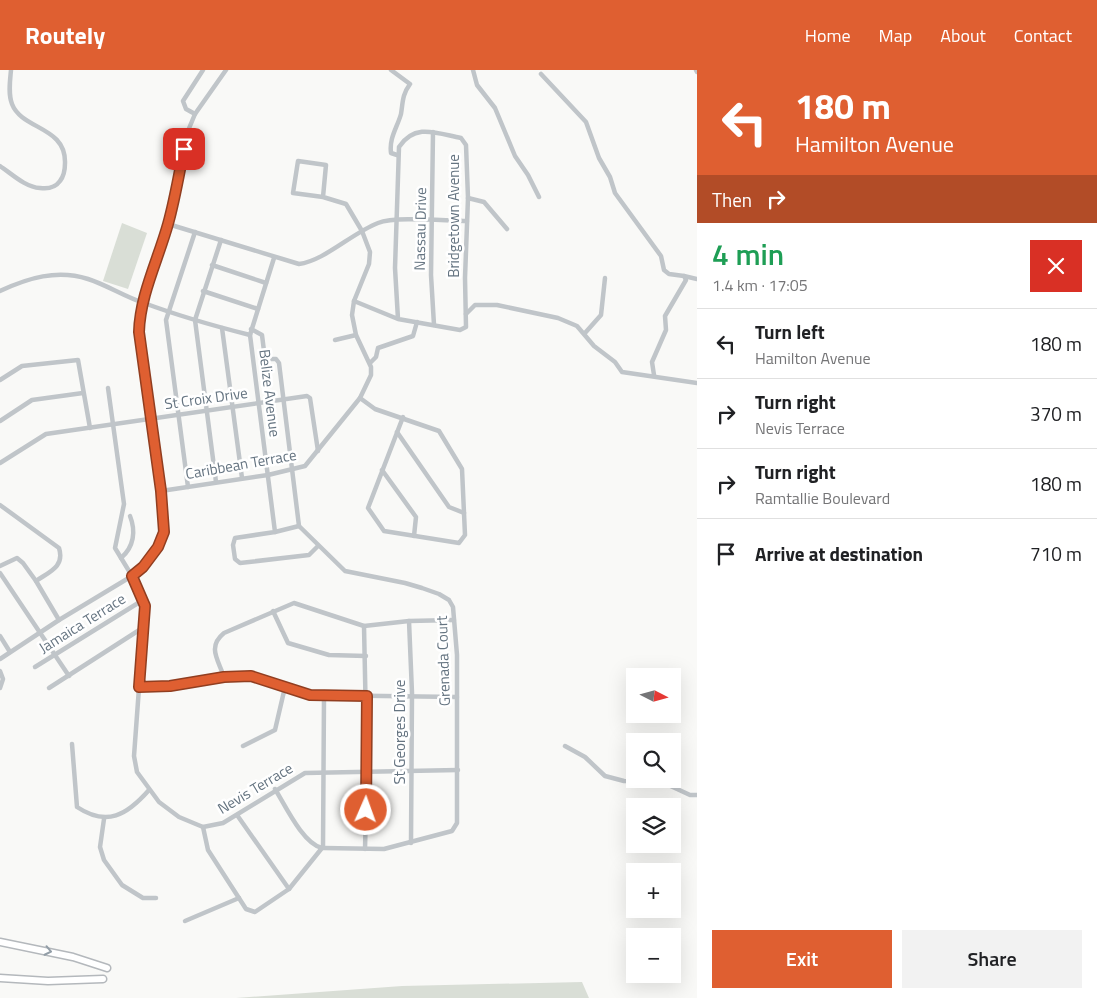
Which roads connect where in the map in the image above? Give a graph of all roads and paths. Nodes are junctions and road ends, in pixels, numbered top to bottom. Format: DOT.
graph roads {
  1 [pos="11,70"];
  2 [pos="203,70"];
  3 [pos="226,70"];
  4 [pos="391,70"];
  5 [pos="473,70"];
  6 [pos="540,74"];
  7 [pos="195,114"];
  8 [pos="433,132"];
  9 [pos="398,155"];
  10 [pos="0,166"];
  11 [pos="323,197"];
  12 [pos="539,197"];
  13 [pos="468,198"];
  14 [pos="398,221"];
  15 [pos="433,221"];
  16 [pos="467,221"];
  17 [pos="168,224"];
  18 [pos="506,229"];
  19 [pos="362,230"];
  20 [pos="195,232"];
  21 [pos="221,240"];
  22 [pos="274,258"];
  23 [pos="212,265"];
  24 [pos="684,276"];
  25 [pos="605,278"];
  26 [pos="697,279"];
  27 [pos="266,283"];
  28 [pos="0,291"];
  29 [pos="203,292"];
  30 [pos="354,301"];
  31 [pos="142,303"];
  32 [pos="258,309"];
  33 [pos="168,311"];
  34 [pos="466,314"];
  35 [pos="398,319"];
  36 [pos="195,320"];
  37 [pos="417,322"];
  38 [pos="434,325"];
  39 [pos="222,328"];
  40 [pos="251,332"];
  41 [pos="584,333"];
  42 [pos="356,335"];
  43 [pos="335,340"];
  44 [pos="370,363"];
  45 [pos="654,375"];
  46 [pos="0,380"];
  47 [pos="697,383"];
  48 [pos="108,388"];
  49 [pos="83,393"];
  50 [pos="360,398"];
  51 [pos="284,399"];
  52 [pos="257,403"];
  53 [pos="232,407"];
  54 [pos="205,411"];
  55 [pos="180,415"];
  56 [pos="403,418"];
  57 [pos="151,419"];
  58 [pos="0,421"];
  59 [pos="114,424"];
  60 [pos="90,428"];
  61 [pos="397,432"];
  62 [pos="318,451"];
  63 [pos="0,463"];
  64 [pos="294,470"];
  65 [pos="382,470"];
  66 [pos="268,475"];
  67 [pos="242,478"];
  68 [pos="216,482"];
  69 [pos="188,487"];
  70 [pos="161,491"];
  71 [pos="0,505"];
  72 [pos="464,513"];
  73 [pos="130,516"];
  74 [pos="300,526"];
  75 [pos="275,532"];
  76 [pos="414,536"];
  77 [pos="318,546"];
  78 [pos="121,558"];
  79 [pos="0,566"];
  80 [pos="0,574"];
  81 [pos="132,576"];
  82 [pos="36,581"];
  83 [pos="143,600"];
  84 [pos="273,611"];
  85 [pos="59,620"];
  86 [pos="454,620"];
  87 [pos="409,621"];
  88 [pos="364,626"];
  89 [pos="144,627"];
  90 [pos="42,632"];
  91 [pos="0,636"];
  92 [pos="10,652"];
  93 [pos="56,655"];
  94 [pos="366,656"];
  95 [pos="0,659"];
  96 [pos="35,667"];
  97 [pos="0,671"];
  98 [pos="69,676"];
  99 [pos="224,677"];
  100 [pos="139,687"];
  101 [pos="285,687"];
  102 [pos="0,688"];
  103 [pos="49,688"];
  104 [pos="324,696"];
  105 [pos="367,696"];
  106 [pos="412,696"];
  107 [pos="457,697"];
  108 [pos="72,744"];
  109 [pos="243,746"];
  110 [pos="566,746"];
  111 [pos="412,770"];
  112 [pos="458,770"];
  113 [pos="324,771"];
  114 [pos="367,771"];
  115 [pos="149,790"];
  116 [pos="275,790"];
  117 [pos="697,795"];
  118 [pos="237,815"];
  119 [pos="104,819"];
  120 [pos="203,827"];
  121 [pos="412,843"];
  122 [pos="322,848"];
  123 [pos="365,849"];
  124 [pos="290,889"];
  125 [pos="156,898"];
  126 [pos="239,898"];
  127 [pos="185,921"];
  128 [pos="0,942"];
  129 [pos="107,968"];
  130 [pos="0,978"];
  131 [pos="103,979"];
  1 -- 10 [label="street"];
  2 -- 7 [label="street"];
  3 -- 7 [label="street"];
  4 -- 9 [label="street"];
  5 -- 12 [label="street"];
  6 -- 24 [label="street"];
  7 -- 17 [label="street"];
  8 -- 9 [label="street, Bridgetown Avenue"];
  8 -- 13 [label="street, Bridgetown Avenue"];
  8 -- 15 [label="street, Nassau Drive"];
  9 -- 14 [label="street, Bridgetown Avenue"];
  11 -- 11 [label="street"];
  11 -- 19 [label="street"];
  13 -- 16 [label="street, Bridgetown Avenue"];
  13 -- 18 [label="street"];
  14 -- 15 [label="street"];
  14 -- 19 [label="street"];
  14 -- 35 [label="street, Bridgetown Avenue"];
  15 -- 16 [label="street"];
  15 -- 38 [label="street, Nassau Drive"];
  16 -- 34 [label="street, Bridgetown Avenue"];
  17 -- 20 [label="street"];
  17 -- 31 [label="street"];
  19 -- 22 [label="street"];
  19 -- 30 [label="street"];
  20 -- 21 [label="street"];
  20 -- 33 [label="street"];
  21 -- 22 [label="street"];
  21 -- 23 [label="street"];
  22 -- 27 [label="street, Belize Avenue"];
  23 -- 27 [label="street"];
  23 -- 29 [label="street"];
  24 -- 26 [label="street"];
  24 -- 45 [label="street"];
  25 -- 41 [label="street"];
  27 -- 32 [label="street, Belize Avenue"];
  28 -- 31 [label="street"];
  29 -- 32 [label="street"];
  29 -- 36 [label="street"];
  30 -- 35 [label="street"];
  30 -- 42 [label="street"];
  31 -- 33 [label="street"];
  31 -- 57 [label="street"];
  32 -- 40 [label="street, Belize Avenue"];
  33 -- 36 [label="street"];
  33 -- 55 [label="street"];
  34 -- 38 [label="street, Bridgetown Avenue"];
  34 -- 41 [label="street"];
  35 -- 37 [label="street"];
  36 -- 39 [label="street"];
  36 -- 54 [label="street"];
  37 -- 38 [label="street"];
  37 -- 44 [label="street"];
  39 -- 40 [label="street"];
  39 -- 53 [label="street"];
  40 -- 51 [label="street"];
  40 -- 52 [label="street, Belize Avenue"];
  41 -- 45 [label="street"];
  42 -- 43 [label="street"];
  42 -- 44 [label="street"];
  44 -- 50 [label="street, Caribbean Terrace"];
  45 -- 47 [label="street"];
  46 -- 49 [label="street"];
  48 -- 59 [label="street"];
  49 -- 58 [label="street"];
  49 -- 60 [label="street"];
  50 -- 56 [label="street"];
  50 -- 62 [label="street, Caribbean Terrace"];
  51 -- 52 [label="street, St Croix Drive"];
  51 -- 62 [label="street, St Croix Drive"];
  51 -- 64 [label="street"];
  52 -- 53 [label="street, St Croix Drive"];
  52 -- 66 [label="street, Belize Avenue"];
  53 -- 54 [label="street, St Croix Drive"];
  53 -- 67 [label="street"];
  54 -- 55 [label="street, St Croix Drive"];
  54 -- 68 [label="street"];
  55 -- 57 [label="street, St Croix Drive"];
  55 -- 69 [label="street"];
  56 -- 61 [label="street"];
  56 -- 72 [label="street"];
  57 -- 59 [label="street, St Croix Drive"];
  57 -- 70 [label="street"];
  59 -- 60 [label="street, St Croix Drive"];
  59 -- 78 [label="street"];
  60 -- 63 [label="street, St Croix Drive"];
  61 -- 65 [label="street"];
  61 -- 72 [label="street"];
  62 -- 64 [label="street, Caribbean Terrace"];
  64 -- 66 [label="street, Caribbean Terrace"];
  64 -- 74 [label="street"];
  65 -- 76 [label="street"];
  65 -- 76 [label="street"];
  66 -- 67 [label="street, Caribbean Terrace"];
  66 -- 75 [label="street, Belize Avenue"];
  67 -- 68 [label="street, Caribbean Terrace"];
  68 -- 69 [label="street, Caribbean Terrace"];
  69 -- 70 [label="street, Caribbean Terrace"];
  70 -- 81 [label="street"];
  71 -- 82 [label="street"];
  72 -- 76 [label="street"];
  73 -- 78 [label="street"];
  74 -- 75 [label="street"];
  74 -- 77 [label="street, Grenada Court"];
  75 -- 77 [label="street"];
  77 -- 86 [label="street, Grenada Court"];
  78 -- 81 [label="street, Nevis Terrace"];
  79 -- 82 [label="street"];
  80 -- 90 [label="street"];
  81 -- 83 [label="street, Nevis Terrace"];
  81 -- 85 [label="street"];
  82 -- 85 [label="street"];
  83 -- 89 [label="street, Nevis Terrace"];
  83 -- 93 [label="street, Jamaica Terrace"];
  84 -- 88 [label="street"];
  84 -- 94 [label="street"];
  84 -- 99 [label="street"];
  85 -- 90 [label="street"];
  86 -- 87 [label="street"];
  86 -- 107 [label="street, Grenada Court"];
  87 -- 88 [label="street"];
  87 -- 106 [label="street, St Georges Drive"];
  88 -- 94 [label="street"];
  89 -- 98 [label="street"];
  89 -- 100 [label="street, Nevis Terrace"];
  90 -- 92 [label="street"];
  90 -- 93 [label="street"];
  91 -- 92 [label="street"];
  92 -- 95 [label="street"];
  93 -- 96 [label="street, Jamaica Terrace"];
  93 -- 98 [label="street"];
  94 -- 105 [label="street"];
  97 -- 102 [label="street"];
  98 -- 103 [label="street"];
  99 -- 100 [label="street"];
  99 -- 101 [label="street"];
  100 -- 115 [label="street, Nevis Terrace"];
  101 -- 104 [label="street"];
  101 -- 109 [label="street"];
  104 -- 105 [label="street"];
  104 -- 113 [label="street"];
  105 -- 106 [label="street"];
  105 -- 114 [label="street"];
  106 -- 107 [label="street"];
  106 -- 111 [label="street, St Georges Drive"];
  107 -- 112 [label="street, Grenada Court"];
  108 -- 119 [label="street"];
  110 -- 117 [label="street"];
  111 -- 112 [label="street, Nevis Terrace"];
  111 -- 114 [label="street, Nevis Terrace"];
  111 -- 121 [label="street, St Georges Drive"];
  112 -- 121 [label="street, Grenada Court"];
  113 -- 114 [label="street, Nevis Terrace"];
  113 -- 116 [label="street, Nevis Terrace"];
  113 -- 122 [label="street"];
  114 -- 123 [label="street"];
  115 -- 119 [label="street"];
  115 -- 120 [label="street, Nevis Terrace"];
  116 -- 118 [label="street, Nevis Terrace"];
  116 -- 122 [label="street"];
  118 -- 120 [label="street, Nevis Terrace"];
  118 -- 124 [label="street"];
  119 -- 125 [label="street"];
  120 -- 126 [label="street"];
  121 -- 123 [label="street, Grenada Court"];
  122 -- 123 [label="street, Grenada Court"];
  122 -- 124 [label="street"];
  124 -- 126 [label="street"];
  126 -- 127 [label="street"];
  128 -- 129 [label="highway, one-way"];
  130 -- 131 [label="highway"];
}
